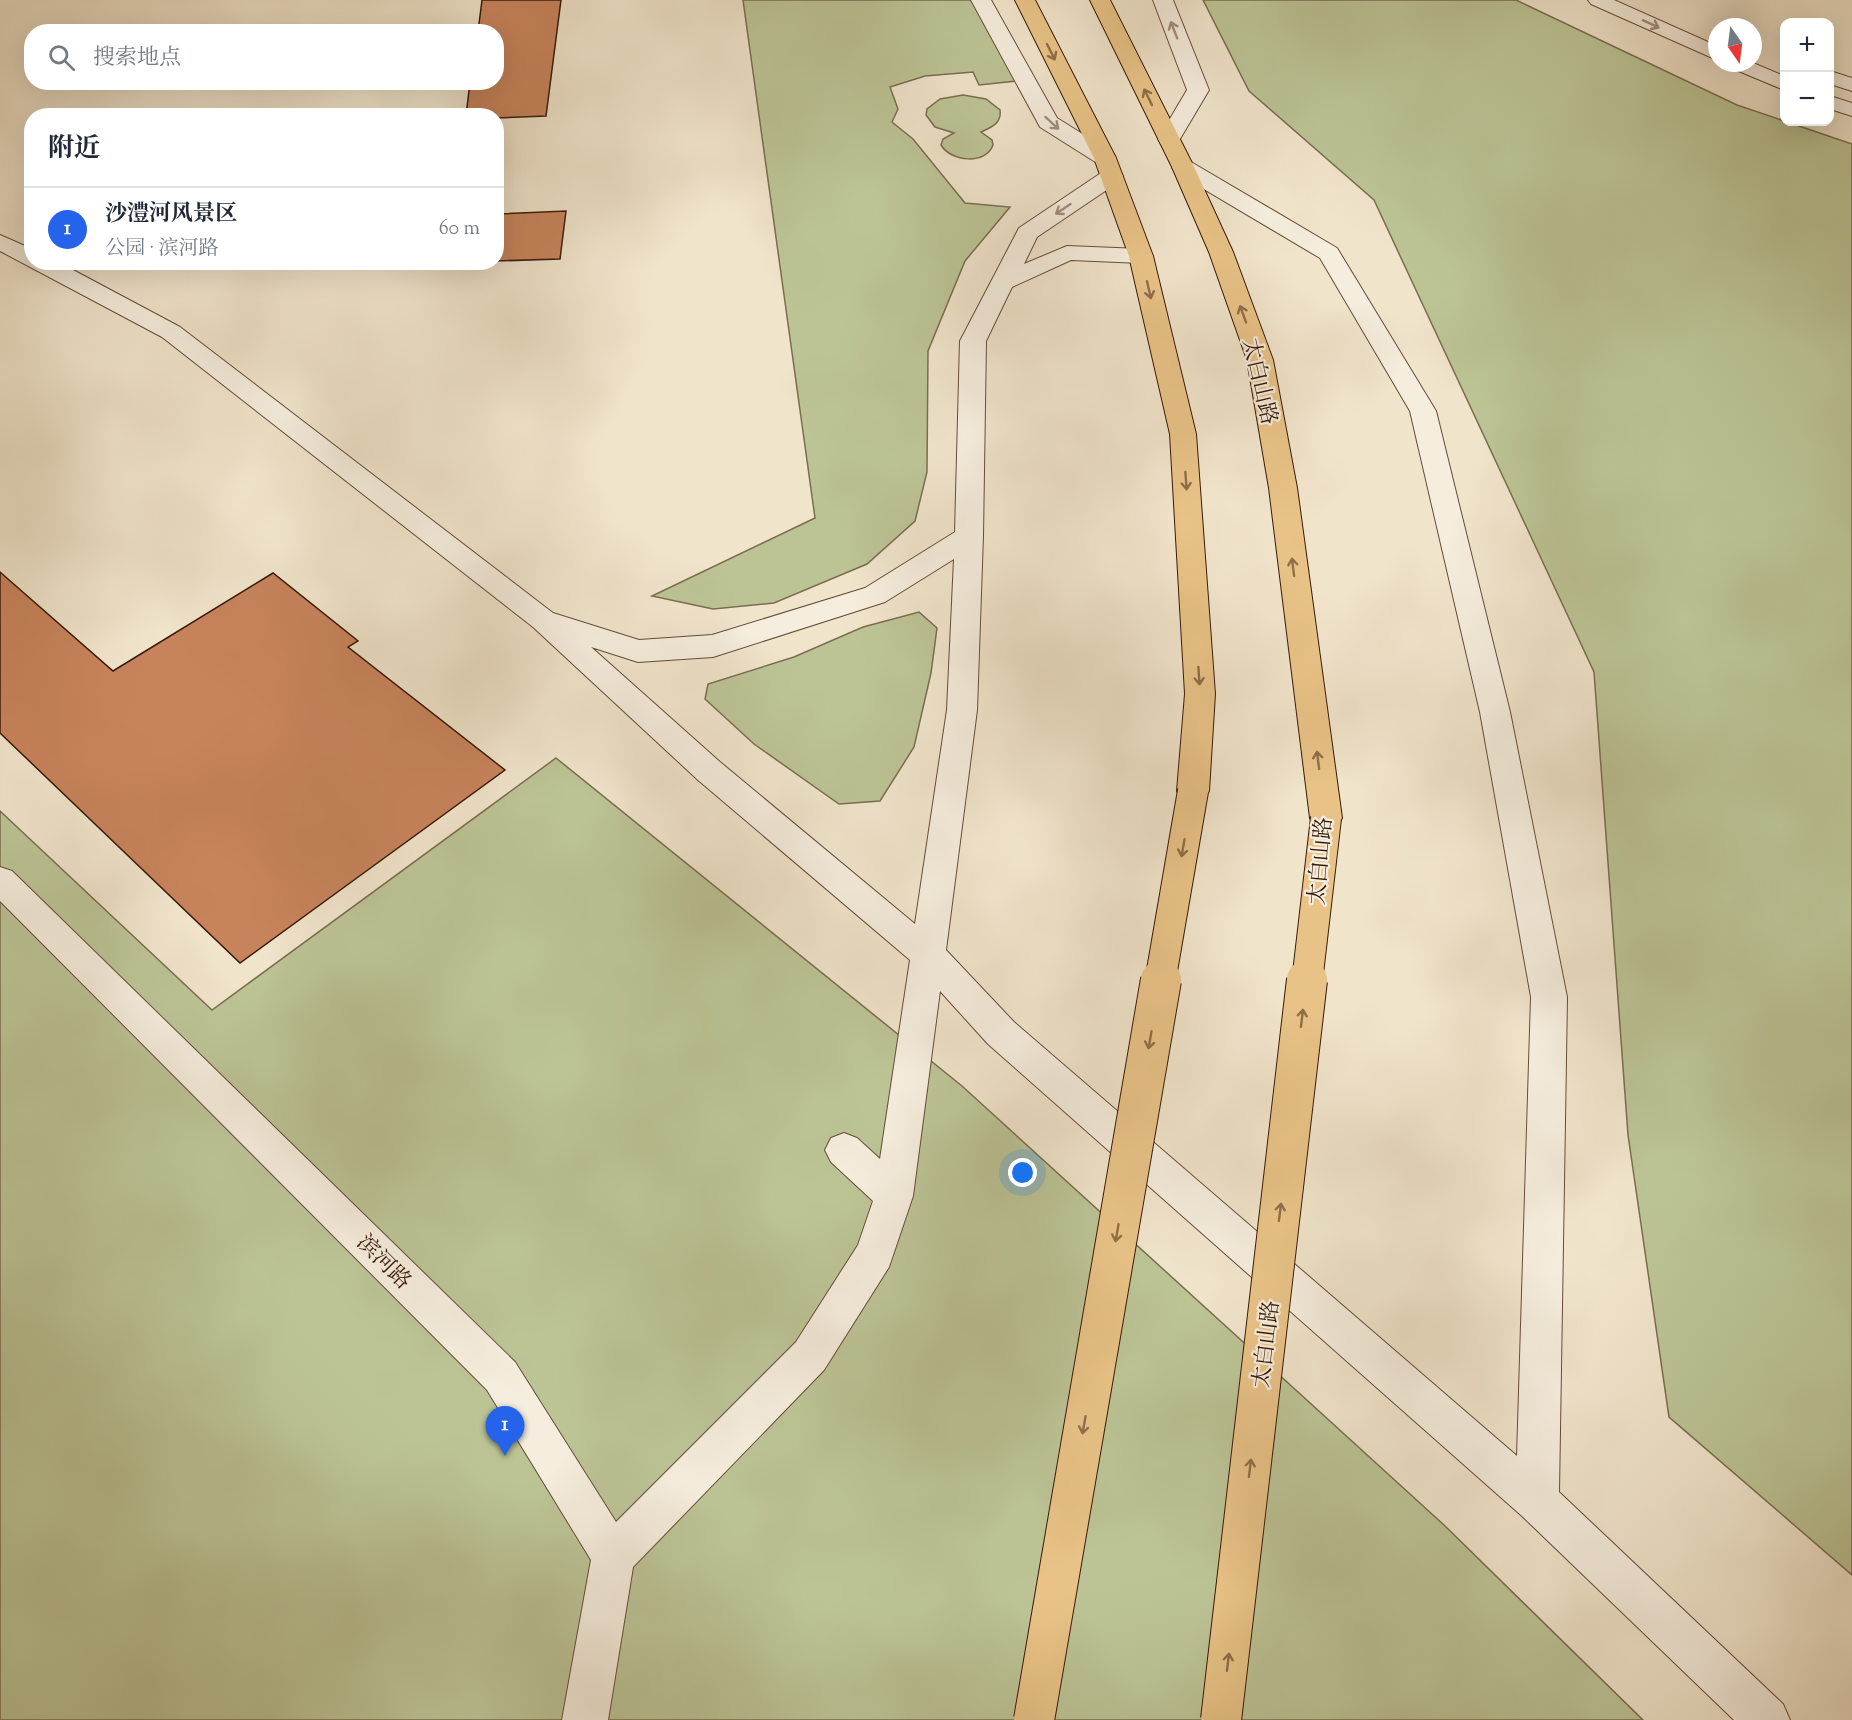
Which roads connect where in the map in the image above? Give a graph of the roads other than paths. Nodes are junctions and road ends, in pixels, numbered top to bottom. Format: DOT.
graph roads {
  1 [pos="981,0"];
  2 [pos="1025,0"];
  3 [pos="1100,0"];
  4 [pos="1163,0"];
  5 [pos="1598,0"];
  6 [pos="1708,50"];
  7 [pos="1757,72"];
  8 [pos="1834,78"];
  9 [pos="1780,82"];
  10 [pos="1852,85"];
  11 [pos="1834,103"];
  12 [pos="1852,110"];
  13 [pos="1169,139"];
  14 [pos="1109,167"];
  15 [pos="1183,167"];
  16 [pos="0,242"];
  17 [pos="24,255"];
  18 [pos="1141,256"];
  19 [pos="54,270"];
  20 [pos="1003,282"];
  21 [pos="969,536"];
  22 [pos="543,620"];
  23 [pos="0,880"];
  24 [pos="928,955"];
  25 [pos="844,1150"];
  26 [pos="894,1196"];
  27 [pos="1537,1501"];
  28 [pos="613,1556"];
  29 [pos="585,1720"];
  30 [pos="1034,1720"];
  31 [pos="1221,1720"];
  32 [pos="1767,1720"];
  1 -- 14 [label="street, one-way"];
  2 -- 14 [label="main road, one-way"];
  13 -- 3 [label="main road, 太白山路, one-way"];
  13 -- 4 [label="street, one-way"];
  5 -- 6 [label="street, one-way"];
  7 -- 9 [label="street"];
  8 -- 10 [label="street"];
  11 -- 12 [label="street"];
  13 -- 15 [label="main road, 太白山路"];
  14 -- 18 [label="main road"];
  14 -- 20 [label="street, one-way"];
  15 -- 27 [label="street"];
  31 -- 15 [label="main road, 太白山路, one-way, bridge"];
  16 -- 17 [label="street"];
  18 -- 20 [label="street"];
  18 -- 30 [label="main road, one-way, bridge"];
  19 -- 22 [label="street"];
  20 -- 21 [label="street"];
  21 -- 22 [label="street"];
  21 -- 24 [label="street"];
  22 -- 24 [label="street"];
  23 -- 28 [label="street, 滨河路"];
  24 -- 26 [label="street"];
  24 -- 27 [label="street"];
  25 -- 26 [label="street"];
  26 -- 28 [label="street"];
  27 -- 32 [label="street"];
  28 -- 29 [label="street"];
}
